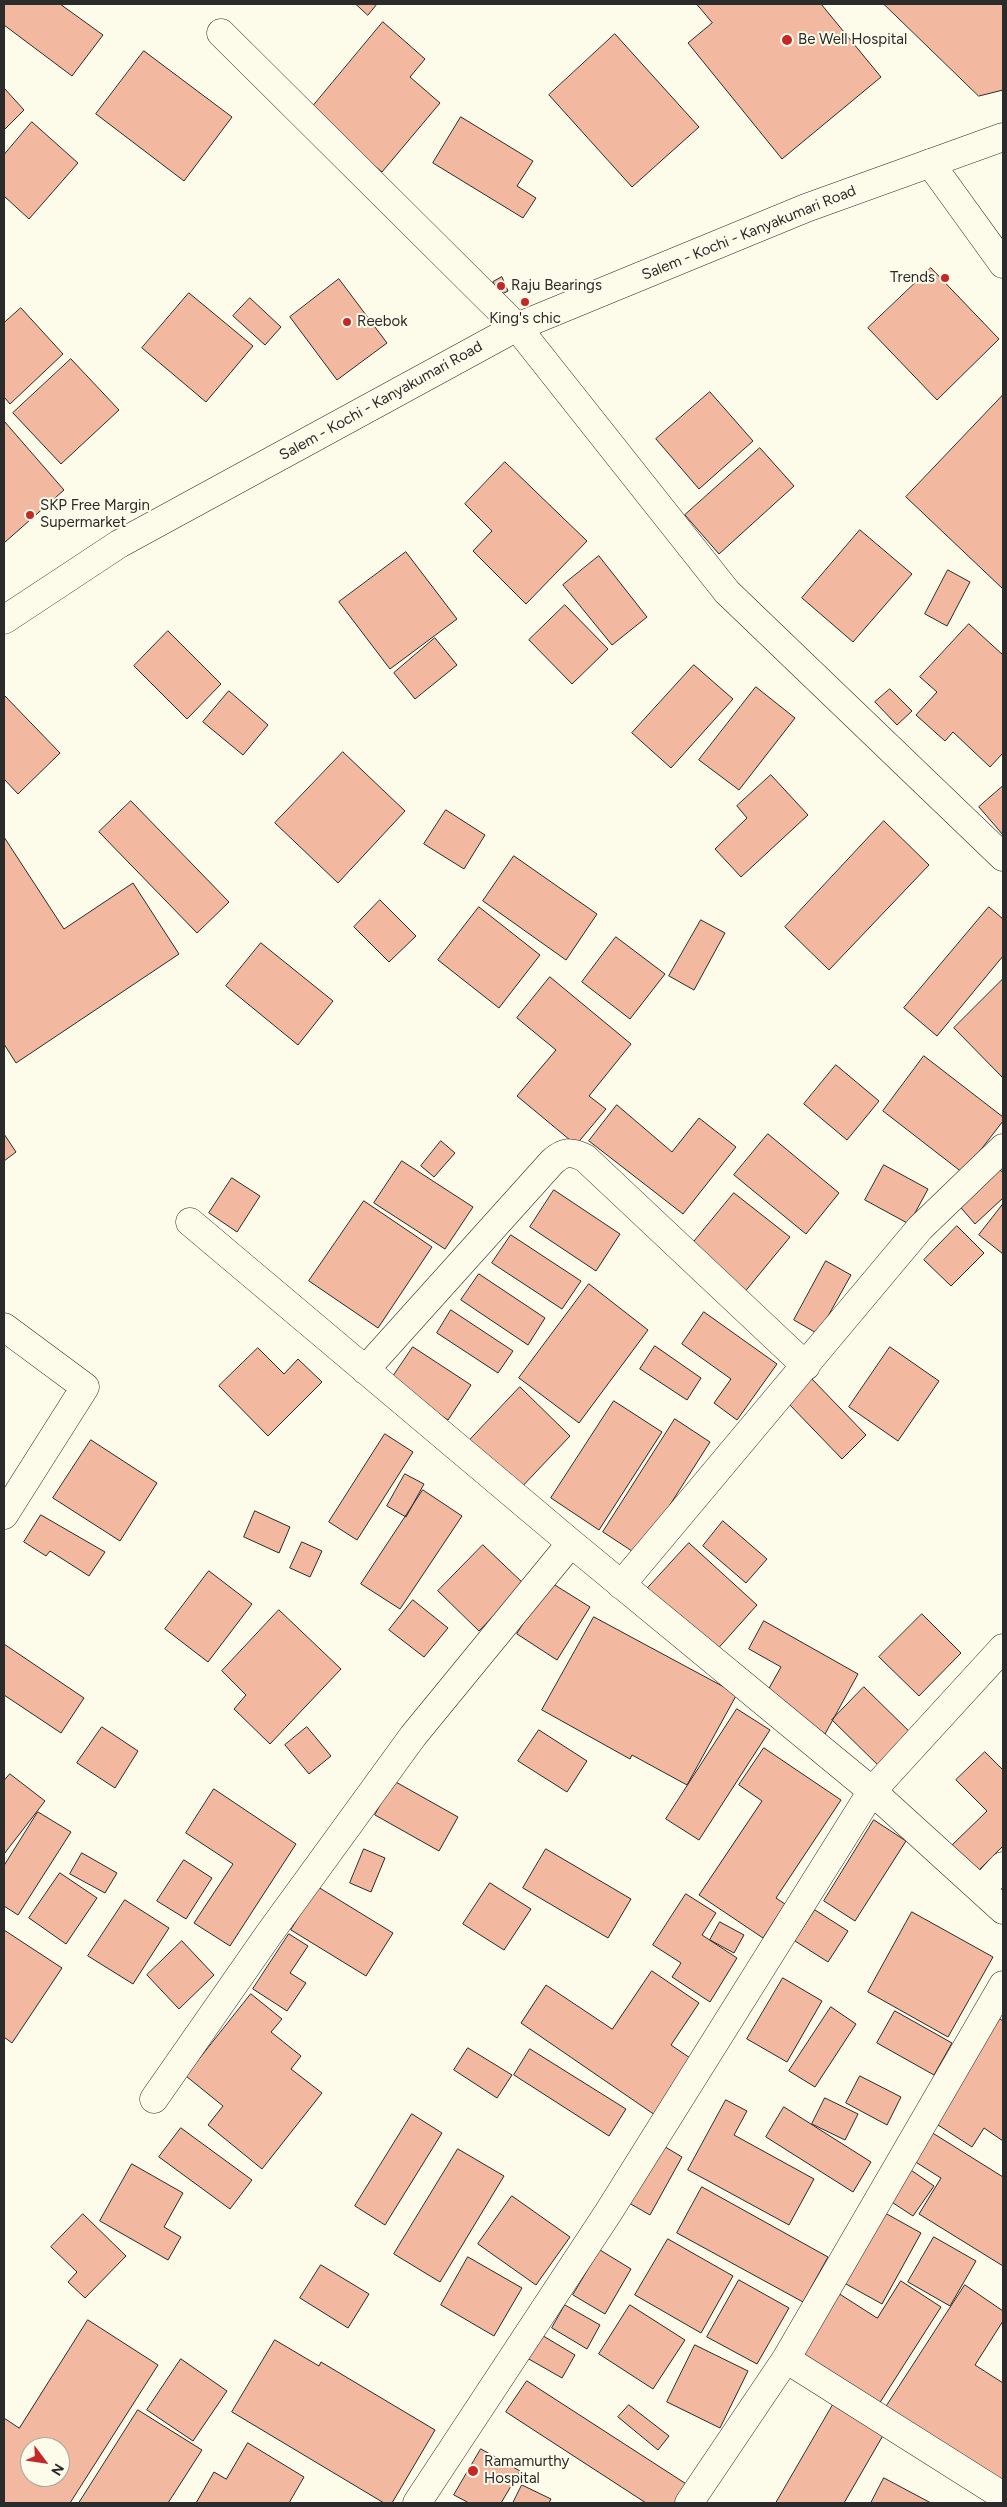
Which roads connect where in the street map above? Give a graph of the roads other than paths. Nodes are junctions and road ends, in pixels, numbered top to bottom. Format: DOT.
graph roads {
  1 [pos="221,33"];
  2 [pos="1003,136"];
  3 [pos="930,164"];
  4 [pos="1003,264"];
  5 [pos="516,327"];
  6 [pos="4,620"];
  7 [pos="1003,857"];
  8 [pos="1003,1148"];
  9 [pos="190,1222"];
  10 [pos="4,1327"];
  11 [pos="806,1366"];
  12 [pos="365,1370"];
  13 [pos="4,1514"];
  14 [pos="571,1543"];
  15 [pos="621,1585"];
  16 [pos="1003,1648"];
  17 [pos="872,1791"];
  18 [pos="1003,1866"];
  19 [pos="982,1890"];
  20 [pos="1003,1910"];
  21 [pos="1003,1985"];
  22 [pos="154,2099"];
  23 [pos="786,2358"];
  24 [pos="1003,2496"];
  25 [pos="416,2503"];
  26 [pos="690,2503"];
  1 -- 5 [label="main road"];
  2 -- 3 [label="main road, Salem - Kochi - Kanyakumari Road"];
  3 -- 4 [label="main road"];
  3 -- 5 [label="main road, Salem - Kochi - Kanyakumari Road"];
  5 -- 6 [label="main road, Salem - Kochi - Kanyakumari Road"];
  5 -- 7 [label="main road"];
  8 -- 11 [label="main road"];
  9 -- 12 [label="main road"];
  10 -- 13 [label="main road"];
  11 -- 12 [label="main road"];
  11 -- 15 [label="main road"];
  12 -- 14 [label="main road"];
  14 -- 15 [label="main road"];
  14 -- 22 [label="main road"];
  15 -- 17 [label="main road"];
  16 -- 17 [label="main road"];
  17 -- 19 [label="main road"];
  17 -- 25 [label="main road"];
  18 -- 19 [label="main road"];
  19 -- 20 [label="main road"];
  21 -- 23 [label="main road"];
  23 -- 24 [label="main road"];
  23 -- 26 [label="main road"];
}
